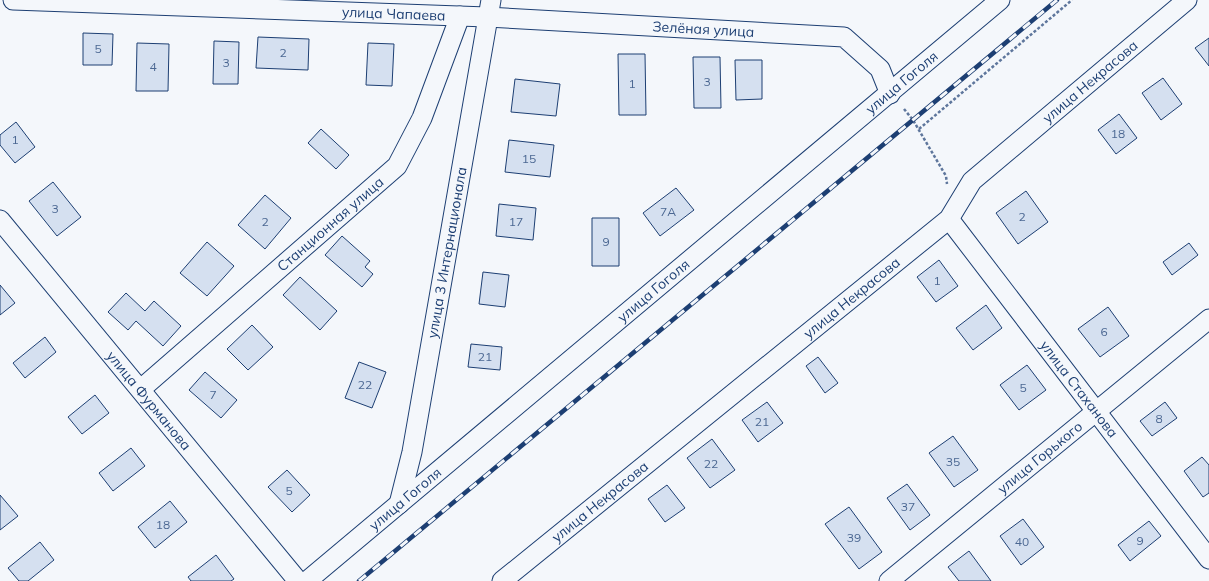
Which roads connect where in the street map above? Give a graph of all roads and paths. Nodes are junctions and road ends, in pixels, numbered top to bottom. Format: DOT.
graph roads {
  1 [pos="13,0"];
  2 [pos="1000,0"];
  3 [pos="1072,0"];
  4 [pos="1187,0"];
  5 [pos="241,4"];
  6 [pos="489,9"];
  7 [pos="460,16"];
  8 [pos="890,94"];
  9 [pos="919,129"];
  10 [pos="949,219"];
  11 [pos="0,220"];
  12 [pos="1209,319"];
  13 [pos="141,389"];
  14 [pos="1095,412"];
  15 [pos="399,504"];
  16 [pos="1209,559"];
  17 [pos="298,581"];
  18 [pos="306,581"];
  19 [pos="502,581"];
  20 [pos="889,581"];
  1 -- 5 [label="street, улица Чапаева"];
  2 -- 8 [label="street, улица Гоголя"];
  3 -- 9 [label="path"];
  4 -- 10 [label="street, улица Некрасова"];
  5 -- 7 [label="street, улица Чапаева"];
  6 -- 7 [label="street, улица Чапаева"];
  6 -- 8 [label="street, Зелёная улица"];
  6 -- 15 [label="street, улица 3 Интернационала"];
  7 -- 13 [label="street, Станционная улица"];
  8 -- 9 [label="path"];
  8 -- 15 [label="street, улица Гоголя"];
  9 -- 10 [label="path"];
  10 -- 14 [label="street, улица Стаханова"];
  10 -- 19 [label="street, улица Некрасова"];
  11 -- 13 [label="street, улица Фурманова"];
  12 -- 14 [label="street, улица Горького"];
  13 -- 17 [label="street, улица Фурманова"];
  14 -- 16 [label="street, улица Стаханова"];
  14 -- 20 [label="street, улица Горького"];
  15 -- 18 [label="street, улица Гоголя"];
}
